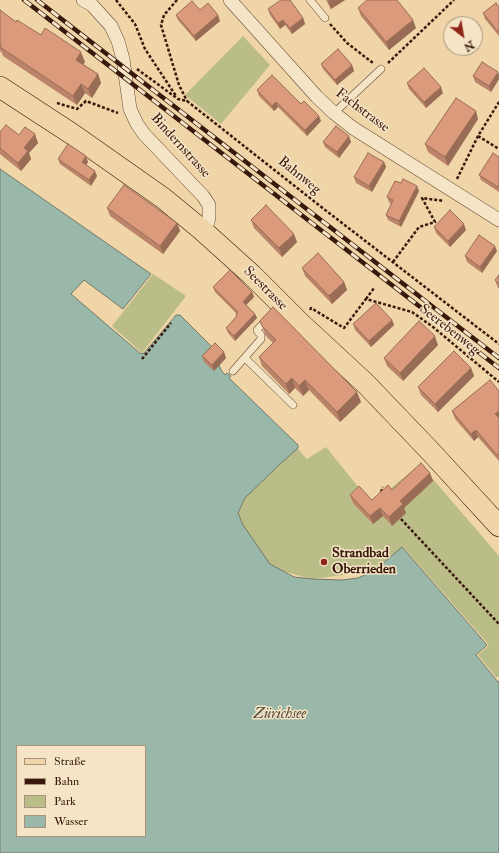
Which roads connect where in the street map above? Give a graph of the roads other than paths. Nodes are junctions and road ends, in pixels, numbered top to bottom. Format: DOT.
graph roads {
  1 [pos="83,0"];
  2 [pos="230,0"];
  3 [pos="310,0"];
  4 [pos="325,18"];
  5 [pos="381,69"];
  6 [pos="0,87"];
  7 [pos="334,113"];
  8 [pos="499,220"];
  9 [pos="202,230"];
  10 [pos="277,308"];
  11 [pos="245,358"];
  12 [pos="233,371"];
  13 [pos="293,404"];
  14 [pos="499,526"];
  1 -- 9 [label="street, Bindernstrasse"];
  2 -- 7 [label="street, Fachstrasse"];
  3 -- 4 [label="lane"];
  5 -- 7 [label="lane"];
  6 -- 9 [label="main road, Seestrasse"];
  7 -- 8 [label="street, Fachstrasse"];
  9 -- 10 [label="main road, Seestrasse"];
  10 -- 11 [label="lane"];
  10 -- 14 [label="main road, Seestrasse"];
  11 -- 12 [label="lane"];
  11 -- 13 [label="lane"];
}
